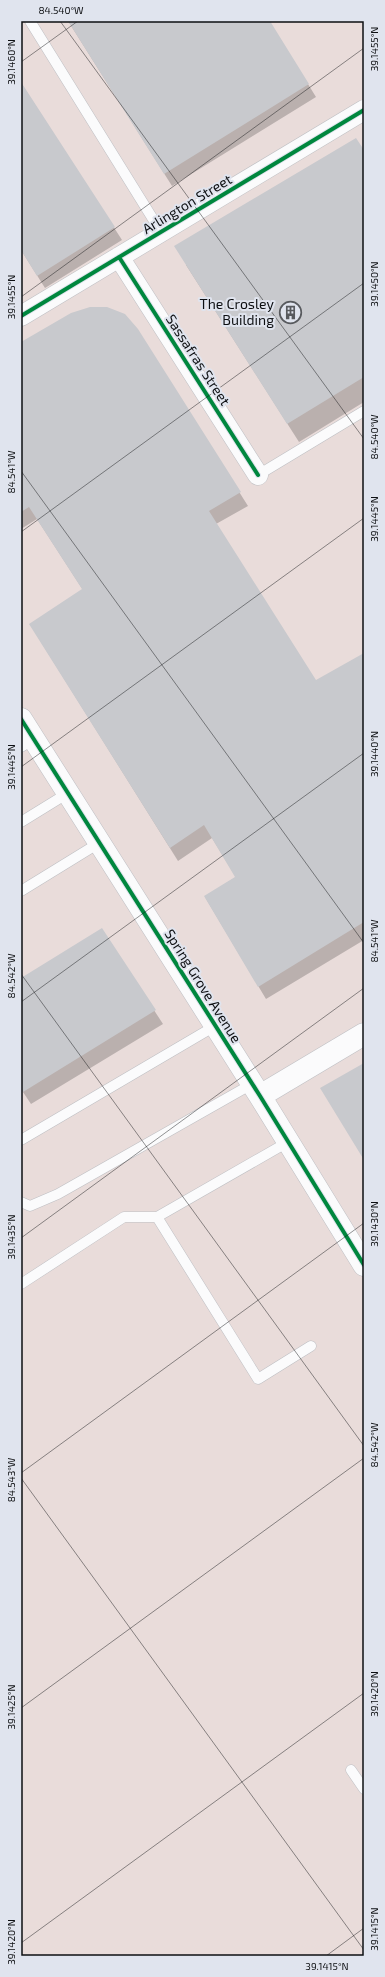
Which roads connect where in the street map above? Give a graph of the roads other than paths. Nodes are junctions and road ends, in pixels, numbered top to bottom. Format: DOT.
graph roads {
  1 [pos="30,21"];
  2 [pos="364,110"];
  3 [pos="161,232"];
  4 [pos="119,257"];
  5 [pos="21,316"];
  6 [pos="364,411"];
  7 [pos="258,475"];
  8 [pos="21,719"];
  9 [pos="27,743"];
  10 [pos="68,793"];
  11 [pos="21,822"];
  12 [pos="100,842"];
  13 [pos="21,891"];
  14 [pos="215,1026"];
  15 [pos="364,1034"];
  16 [pos="256,1090"];
  17 [pos="21,1140"];
  18 [pos="288,1142"];
  19 [pos="21,1202"];
  20 [pos="157,1217"];
  21 [pos="364,1265"];
  22 [pos="21,1284"];
  23 [pos="311,1346"];
  24 [pos="351,1770"];
  25 [pos="364,1789"];
  1 -- 3 [label="lane"];
  2 -- 3 [label="street, Arlington Street"];
  3 -- 4 [label="street, Arlington Street"];
  4 -- 5 [label="street, Arlington Street"];
  4 -- 7 [label="street, Sassafras Street"];
  6 -- 7 [label="lane, Sassafras Street"];
  8 -- 9 [label="main road, Spring Grove Avenue"];
  9 -- 10 [label="main road, Spring Grove Avenue"];
  10 -- 11 [label="lane"];
  10 -- 12 [label="main road, Spring Grove Avenue"];
  12 -- 13 [label="lane"];
  12 -- 14 [label="main road, Spring Grove Avenue"];
  14 -- 16 [label="main road, Spring Grove Avenue"];
  14 -- 17 [label="lane"];
  15 -- 16 [label="main road"];
  16 -- 18 [label="main road, Spring Grove Avenue"];
  16 -- 19 [label="lane"];
  18 -- 20 [label="lane"];
  18 -- 21 [label="main road, Spring Grove Avenue"];
  20 -- 22 [label="lane"];
  20 -- 23 [label="lane"];
  24 -- 25 [label="lane"];
}
